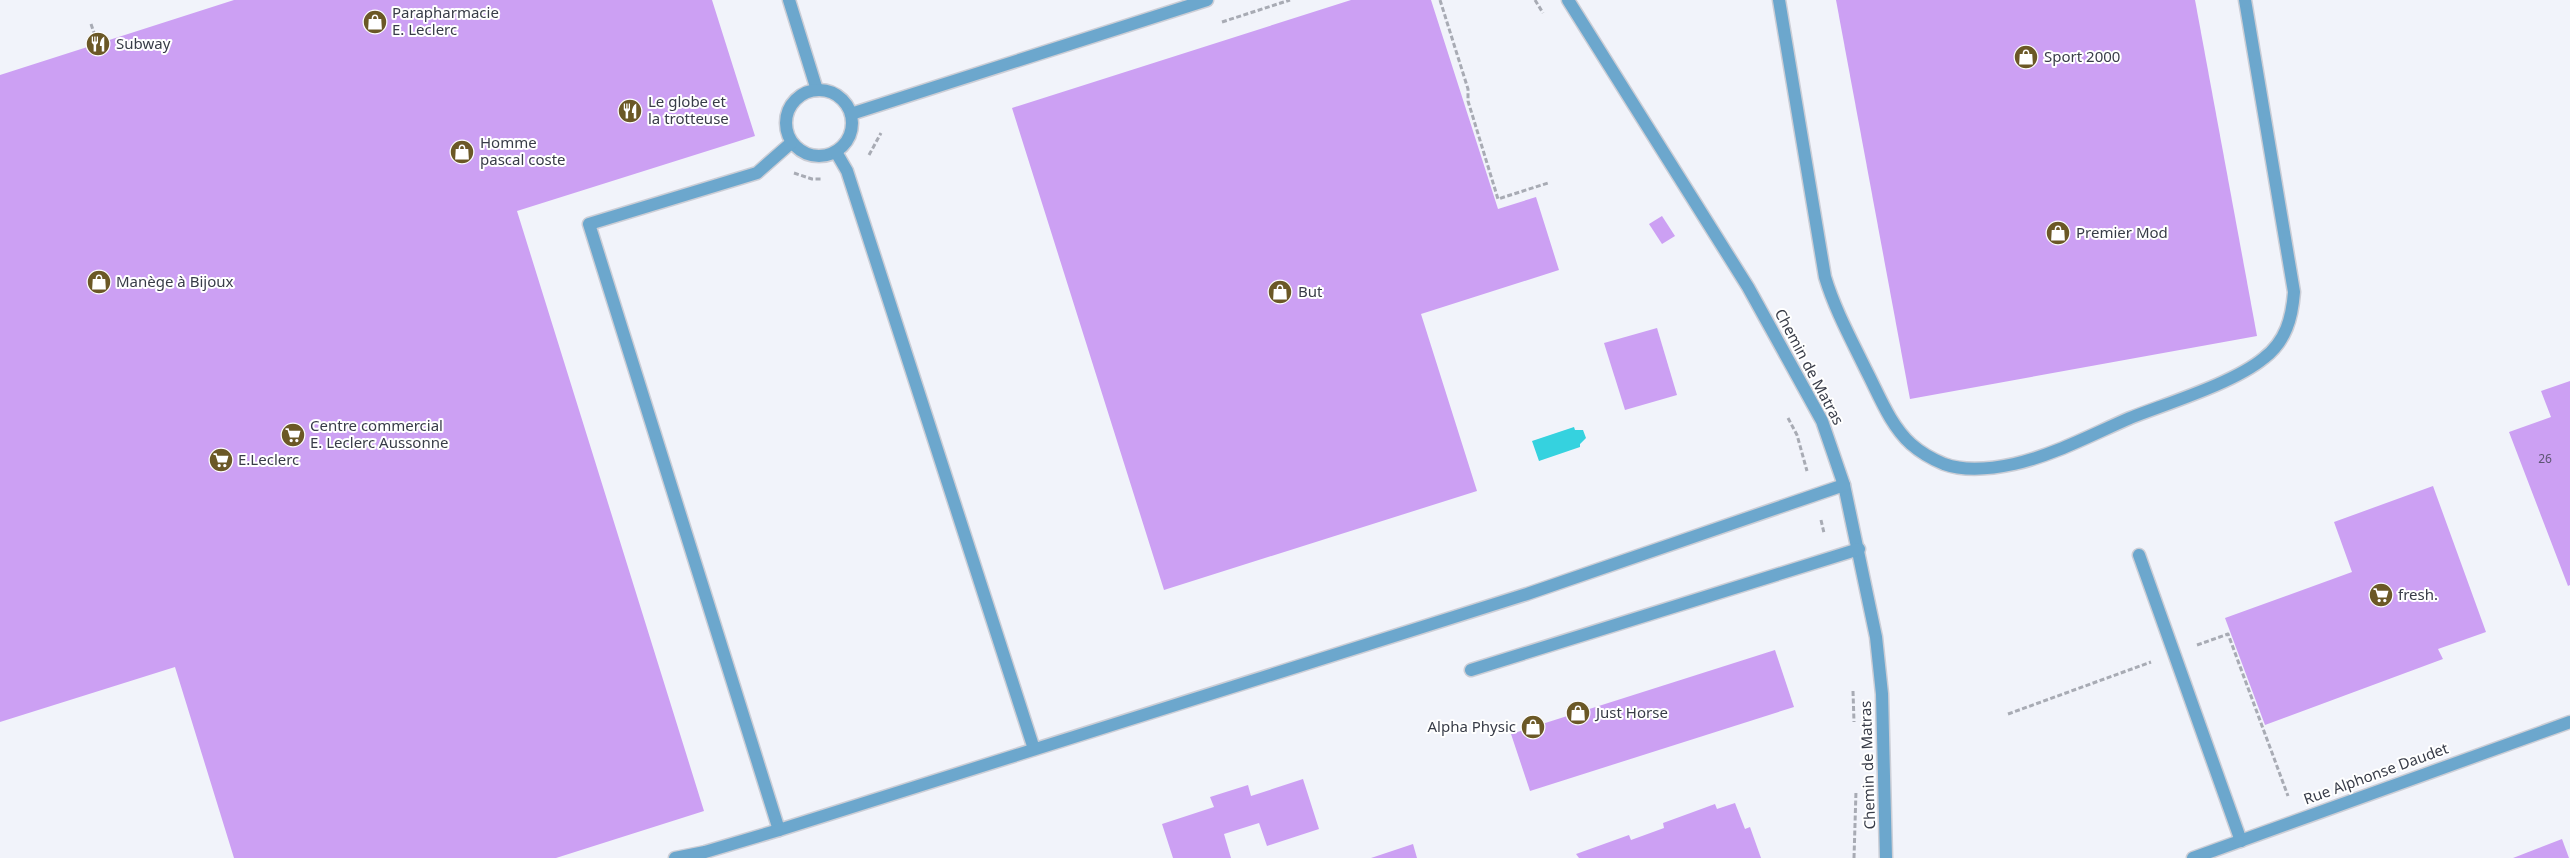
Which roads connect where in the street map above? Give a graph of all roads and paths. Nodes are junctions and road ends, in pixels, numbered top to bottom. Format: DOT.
graph roads {
  1 [pos="789,0"];
  2 [pos="1207,0"];
  3 [pos="1290,0"];
  4 [pos="1440,0"];
  5 [pos="1536,0"];
  6 [pos="1568,0"];
  7 [pos="1778,0"];
  8 [pos="2245,0"];
  9 [pos="1547,18"];
  10 [pos="1219,22"];
  11 [pos="91,24"];
  12 [pos="98,44"];
  13 [pos="817,90"];
  14 [pos="851,114"];
  15 [pos="882,132"];
  16 [pos="792,143"];
  17 [pos="836,152"];
  18 [pos="774,158"];
  19 [pos="847,171"];
  20 [pos="1548,183"];
  21 [pos="1784,409"];
  22 [pos="1844,485"];
  23 [pos="1814,495"];
  24 [pos="1859,549"];
  25 [pos="2139,555"];
  26 [pos="1831,558"];
  27 [pos="2174,654"];
  28 [pos="1471,670"];
  29 [pos="1853,684"];
  30 [pos="2008,714"];
  31 [pos="2570,722"];
  32 [pos="1854,723"];
  33 [pos="1034,749"];
  34 [pos="1856,781"];
  35 [pos="2296,820"];
  36 [pos="779,830"];
  37 [pos="2241,841"];
  38 [pos="675,858"];
  39 [pos="1854,858"];
  40 [pos="1886,858"];
  41 [pos="2193,858"];
  1 -- 13 [label="street"];
  2 -- 14 [label="street"];
  3 -- 10 [label="path"];
  4 -- 20 [label="path"];
  5 -- 9 [label="path"];
  6 -- 22 [label="street, Chemin de Matras"];
  7 -- 8 [label="street"];
  11 -- 12 [label="path"];
  13 -- 14 [label="street"];
  13 -- 16 [label="street"];
  14 -- 17 [label="street"];
  15 -- 19 [label="path"];
  16 -- 17 [label="street"];
  16 -- 18 [label="street"];
  17 -- 19 [label="street"];
  18 -- 19 [label="path"];
  18 -- 36 [label="street"];
  19 -- 33 [label="street"];
  21 -- 23 [label="path"];
  22 -- 23 [label="street"];
  22 -- 24 [label="street, Chemin de Matras"];
  23 -- 26 [label="path"];
  23 -- 33 [label="street"];
  24 -- 26 [label="street"];
  24 -- 40 [label="street, Chemin de Matras"];
  25 -- 27 [label="street"];
  26 -- 28 [label="street"];
  27 -- 30 [label="path"];
  27 -- 35 [label="path"];
  27 -- 37 [label="street"];
  29 -- 32 [label="path"];
  31 -- 35 [label="street, Rue Alphonse Daudet"];
  33 -- 36 [label="street"];
  34 -- 39 [label="path"];
  35 -- 37 [label="street, Rue Alphonse Daudet"];
  36 -- 38 [label="street"];
  37 -- 41 [label="street, Rue Alphonse Daudet"];
}
